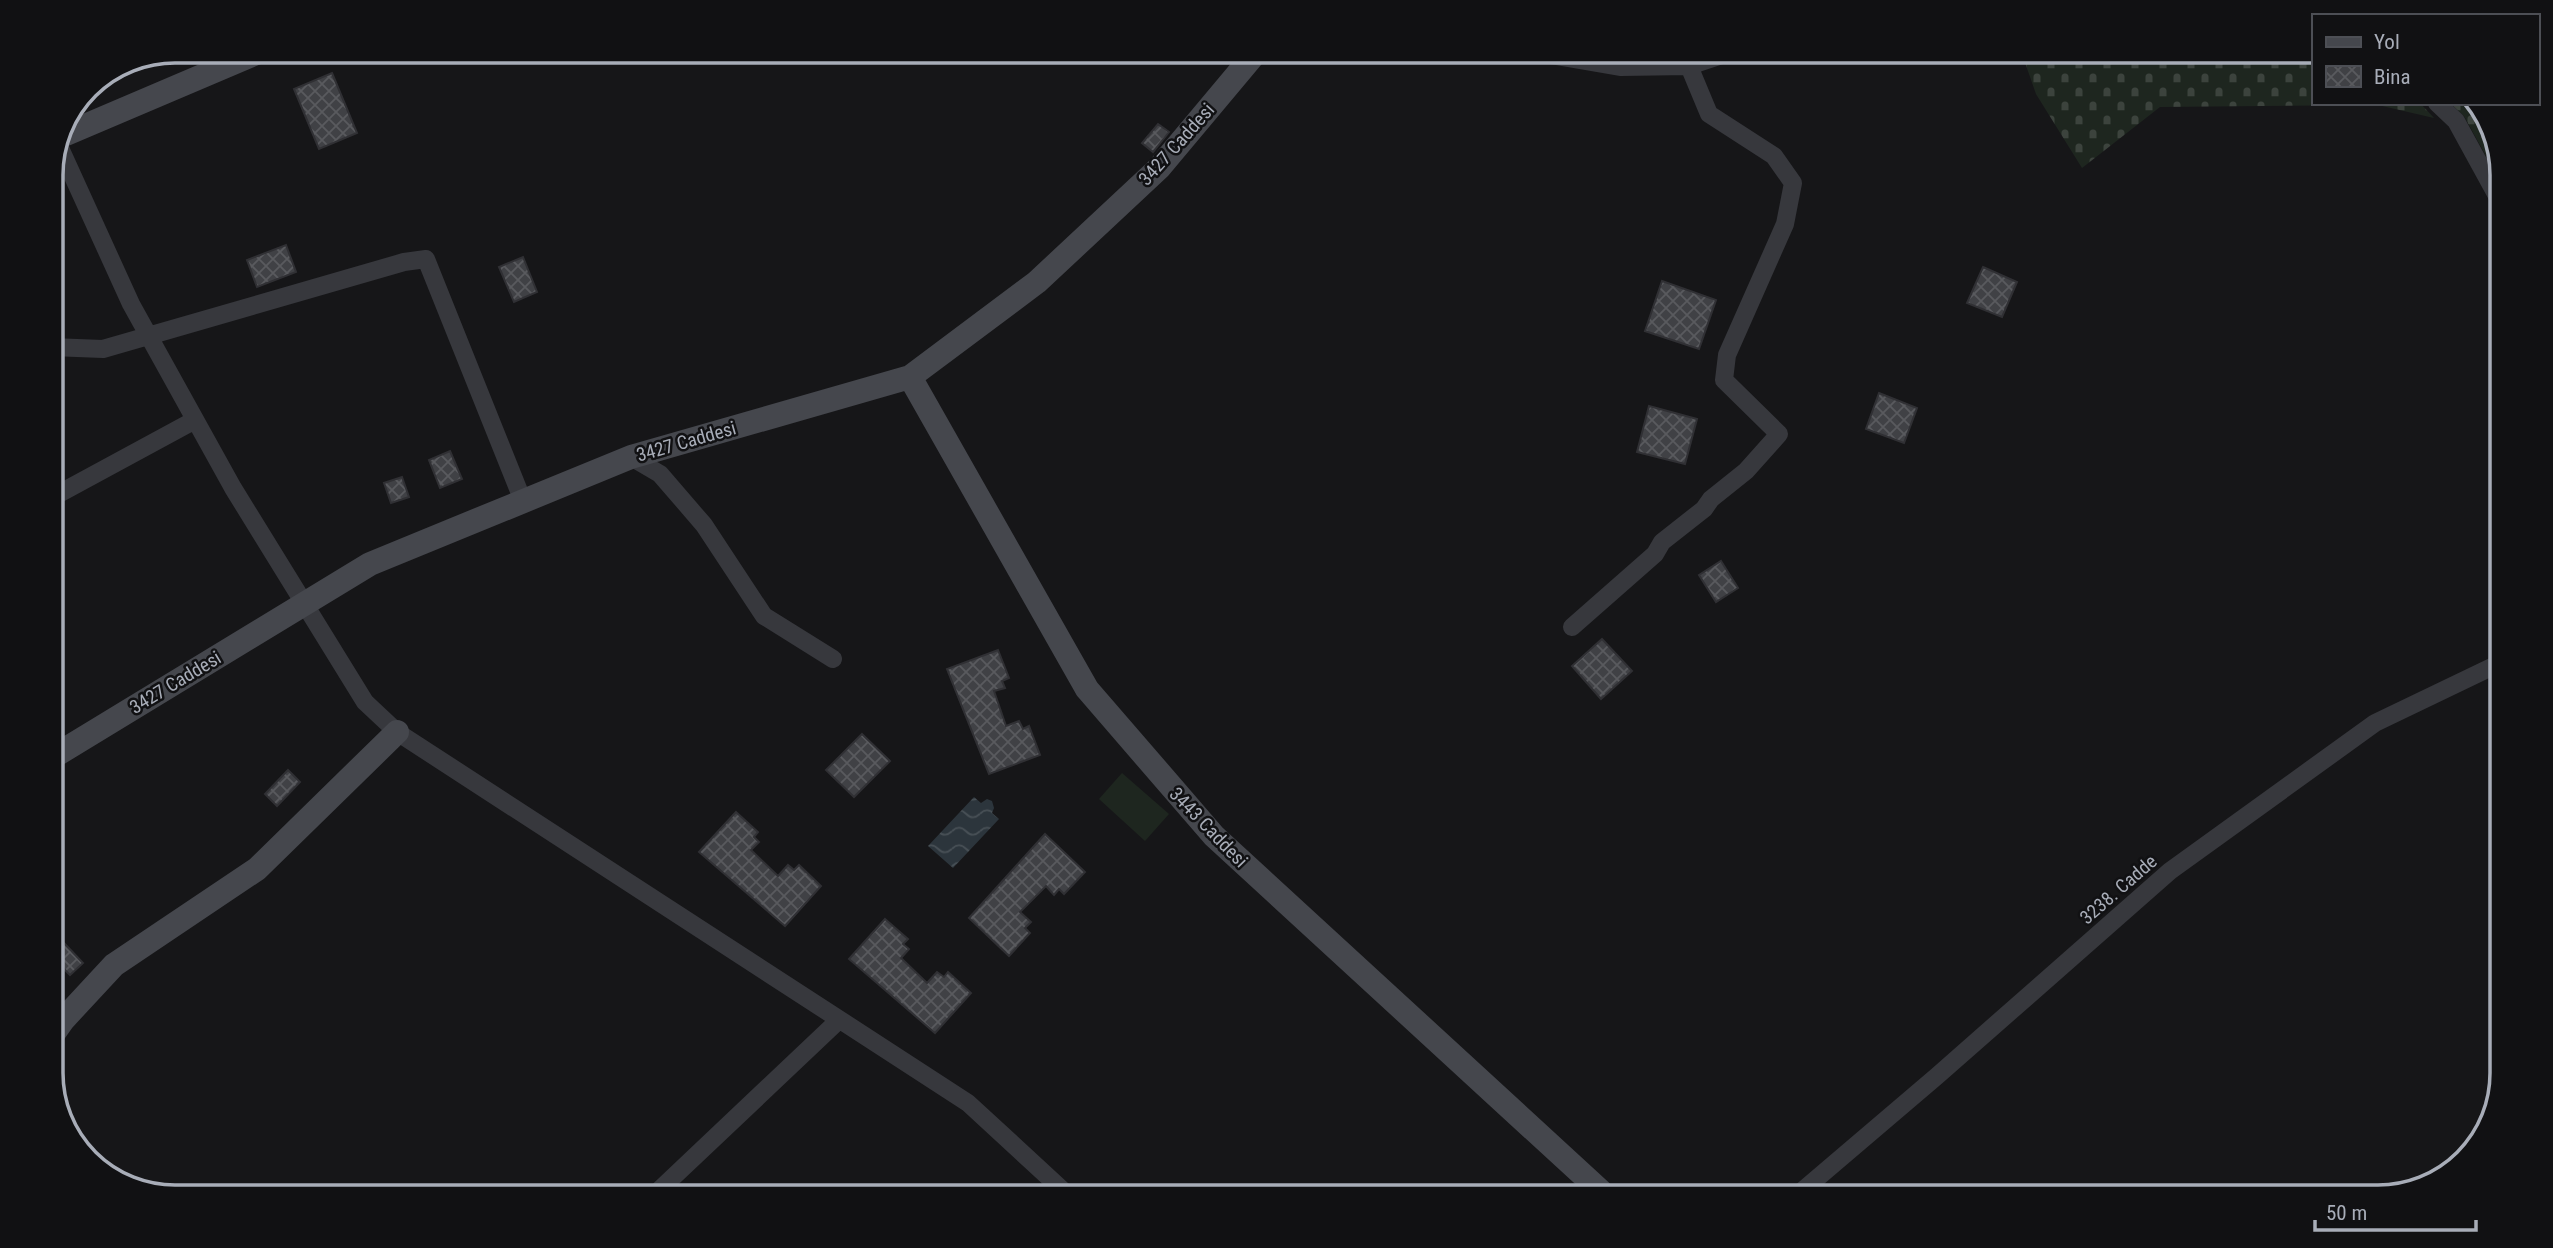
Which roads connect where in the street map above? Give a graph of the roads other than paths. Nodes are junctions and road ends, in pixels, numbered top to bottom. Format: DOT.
graph roads {
  1 [pos="233,63"];
  2 [pos="1248,63"];
  3 [pos="1597,63"];
  4 [pos="1698,63"];
  5 [pos="1689,66"];
  6 [pos="2439,105"];
  7 [pos="73,131"];
  8 [pos="65,158"];
  9 [pos="2490,183"];
  10 [pos="149,336"];
  11 [pos="63,347"];
  12 [pos="909,377"];
  13 [pos="195,419"];
  14 [pos="631,457"];
  15 [pos="63,491"];
  16 [pos="523,501"];
  17 [pos="304,604"];
  18 [pos="1572,627"];
  19 [pos="833,659"];
  20 [pos="2490,668"];
  21 [pos="397,732"];
  22 [pos="63,751"];
  23 [pos="63,1020"];
  24 [pos="839,1020"];
  25 [pos="665,1185"];
  26 [pos="1057,1185"];
  27 [pos="1594,1185"];
  28 [pos="1809,1185"];
  1 -- 7 [label="street"];
  2 -- 12 [label="street, 3427 Caddesi"];
  3 -- 5 [label="street"];
  4 -- 5 [label="street"];
  5 -- 18 [label="street"];
  6 -- 9 [label="street"];
  8 -- 10 [label="street"];
  10 -- 11 [label="street"];
  10 -- 13 [label="street"];
  10 -- 16 [label="street"];
  12 -- 14 [label="street, 3427 Caddesi"];
  12 -- 27 [label="street, 3443 Caddesi"];
  13 -- 15 [label="street"];
  13 -- 17 [label="street"];
  14 -- 16 [label="street, 3427 Caddesi"];
  14 -- 19 [label="street"];
  16 -- 17 [label="street, 3427 Caddesi"];
  17 -- 21 [label="street"];
  17 -- 22 [label="street, 3427 Caddesi"];
  20 -- 28 [label="street, 3238. Cadde"];
  21 -- 23 [label="street"];
  21 -- 24 [label="street"];
  24 -- 25 [label="street"];
  24 -- 26 [label="street"];
}
